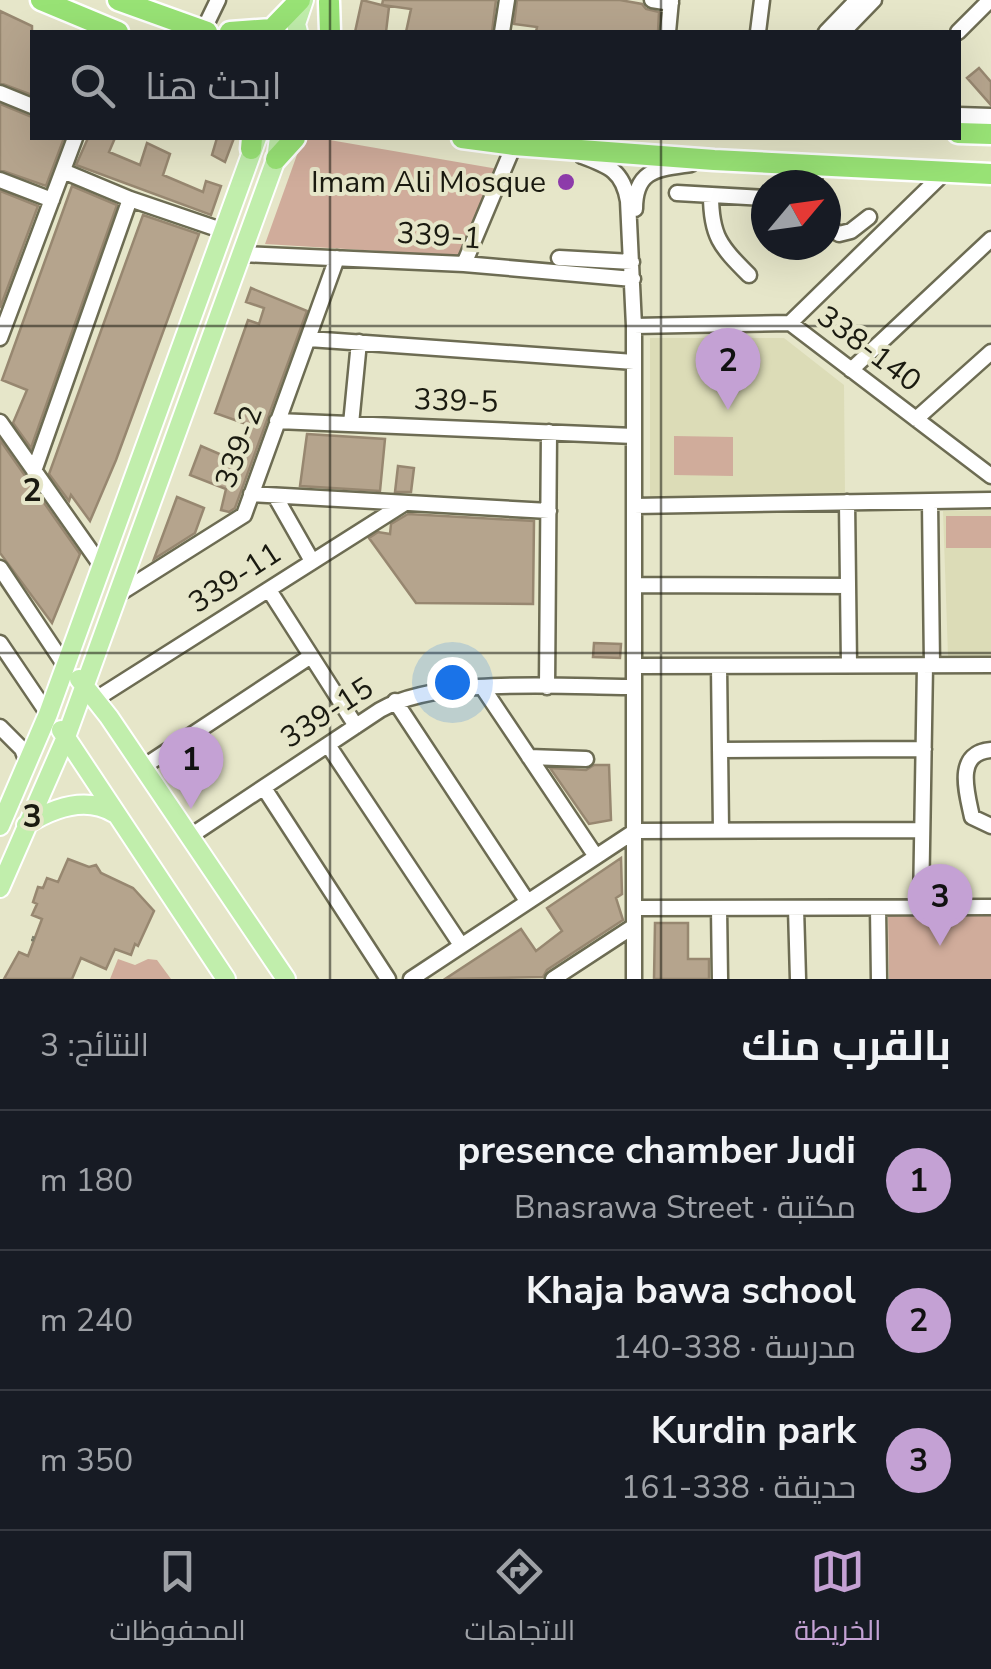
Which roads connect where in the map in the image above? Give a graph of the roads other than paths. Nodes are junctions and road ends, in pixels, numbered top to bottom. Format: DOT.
graph roads {
  1 [pos="41,0"];
  2 [pos="218,0"];
  3 [pos="302,0"];
  4 [pos="508,0"];
  5 [pos="652,0"];
  6 [pos="762,0"];
  7 [pos="857,0"];
  8 [pos="874,0"];
  9 [pos="990,0"];
  10 [pos="125,1"];
  11 [pos="330,1"];
  12 [pos="671,2"];
  13 [pos="844,7"];
  14 [pos="113,30"];
  15 [pos="200,30"];
  16 [pos="206,30"];
  17 [pos="258,30"];
  18 [pos="298,30"];
  19 [pos="320,30"];
  20 [pos="330,30"];
  21 [pos="502,30"];
  22 [pos="668,30"];
  23 [pos="758,30"];
  24 [pos="827,30"];
  25 [pos="845,30"];
  26 [pos="960,30"];
  27 [pos="0,93"];
  28 [pos="30,105"];
  29 [pos="961,115"];
  30 [pos="991,116"];
  31 [pos="961,132"];
  32 [pos="991,134"];
  33 [pos="74,140"];
  34 [pos="279,140"];
  35 [pos="293,140"];
  36 [pos="475,140"];
  37 [pos="253,141"];
  38 [pos="514,146"];
  39 [pos="562,148"];
  40 [pos="276,159"];
  41 [pos="714,160"];
  42 [pos="781,170"];
  43 [pos="63,171"];
  44 [pos="946,172"];
  45 [pos="841,174"];
  46 [pos="991,174"];
  47 [pos="0,180"];
  48 [pos="677,193"];
  49 [pos="710,195"];
  50 [pos="751,197"];
  51 [pos="130,199"];
  52 [pos="52,200"];
  53 [pos="869,217"];
  54 [pos="221,230"];
  55 [pos="841,234"];
  56 [pos="991,238"];
  57 [pos="242,254"];
  58 [pos="337,258"];
  59 [pos="559,258"];
  60 [pos="632,262"];
  61 [pos="464,264"];
  62 [pos="748,275"];
  63 [pos="633,279"];
  64 [pos="790,323"];
  65 [pos="634,326"];
  66 [pos="0,338"];
  67 [pos="309,339"];
  68 [pos="359,342"];
  69 [pos="991,352"];
  70 [pos="634,362"];
  71 [pos="850,370"];
  72 [pos="916,420"];
  73 [pos="276,421"];
  74 [pos="0,422"];
  75 [pos="351,424"];
  76 [pos="549,432"];
  77 [pos="634,436"];
  78 [pos="991,454"];
  79 [pos="978,466"];
  80 [pos="34,471"];
  81 [pos="991,476"];
  82 [pos="251,494"];
  83 [pos="275,496"];
  84 [pos="991,500"];
  85 [pos="847,502"];
  86 [pos="930,502"];
  87 [pos="405,503"];
  88 [pos="634,506"];
  89 [pos="549,511"];
  90 [pos="312,561"];
  91 [pos="100,564"];
  92 [pos="0,568"];
  93 [pos="634,585"];
  94 [pos="848,586"];
  95 [pos="268,590"];
  96 [pos="117,595"];
  97 [pos="0,643"];
  98 [pos="311,656"];
  99 [pos="64,664"];
  100 [pos="928,665"];
  101 [pos="991,665"];
  102 [pos="634,666"];
  103 [pos="719,666"];
  104 [pos="849,666"];
  105 [pos="547,687"];
  106 [pos="634,687"];
  107 [pos="483,688"];
  108 [pos="90,692"];
  109 [pos="395,701"];
  110 [pos="48,714"];
  111 [pos="356,726"];
  112 [pos="5,730"];
  113 [pos="66,737"];
  114 [pos="328,745"];
  115 [pos="924,749"];
  116 [pos="720,750"];
  117 [pos="991,750"];
  118 [pos="529,757"];
  119 [pos="586,759"];
  120 [pos="26,762"];
  121 [pos="143,768"];
  122 [pos="264,788"];
  123 [pos="118,816"];
  124 [pos="26,825"];
  125 [pos="0,826"];
  126 [pos="991,826"];
  127 [pos="721,830"];
  128 [pos="922,830"];
  129 [pos="635,831"];
  130 [pos="189,836"];
  131 [pos="596,855"];
  132 [pos="0,888"];
  133 [pos="527,901"];
  134 [pos="991,907"];
  135 [pos="634,908"];
  136 [pos="719,908"];
  137 [pos="796,908"];
  138 [pos="878,908"];
  139 [pos="921,908"];
  140 [pos="634,926"];
  141 [pos="461,946"];
  142 [pos="226,979"];
  143 [pos="286,979"];
  144 [pos="388,979"];
  145 [pos="411,979"];
  146 [pos="553,979"];
  147 [pos="634,979"];
  148 [pos="720,979"];
  149 [pos="798,979"];
  150 [pos="879,979"];
  1 -- 14 [label="highway"];
  2 -- 16 [label="street"];
  3 -- 17 [label="highway"];
  3 -- 18 [label="main road"];
  4 -- 21 [label="street"];
  5 -- 12 [label="street"];
  6 -- 23 [label="street"];
  7 -- 13 [label="street"];
  8 -- 25 [label="street"];
  9 -- 26 [label="street"];
  10 -- 15 [label="highway"];
  11 -- 19 [label="main road"];
  11 -- 20 [label="highway"];
  12 -- 22 [label="street"];
  13 -- 24 [label="street"];
  27 -- 28 [label="street"];
  29 -- 30 [label="street"];
  31 -- 32 [label="highway"];
  33 -- 43 [label="street"];
  34 -- 40 [label="main road"];
  35 -- 40 [label="highway"];
  36 -- 38 [label="highway"];
  37 -- 54 [label="main road"];
  38 -- 39 [label="highway"];
  38 -- 61 [label="street"];
  39 -- 41 [label="highway"];
  39 -- 60 [label="street"];
  40 -- 57 [label="main road"];
  41 -- 42 [label="highway"];
  41 -- 63 [label="street"];
  43 -- 51 [label="street"];
  43 -- 52 [label="street"];
  44 -- 45 [label="highway"];
  44 -- 46 [label="highway"];
  44 -- 64 [label="street"];
  47 -- 52 [label="street"];
  48 -- 49 [label="street"];
  49 -- 50 [label="street"];
  49 -- 62 [label="street"];
  51 -- 54 [label="street"];
  51 -- 80 [label="street"];
  52 -- 66 [label="street"];
  53 -- 55 [label="street"];
  54 -- 91 [label="main road"];
  56 -- 71 [label="street"];
  57 -- 58 [label="street, 339-1"];
  57 -- 96 [label="main road"];
  58 -- 61 [label="street, 339-1"];
  58 -- 67 [label="street, 339-2"];
  59 -- 60 [label="street"];
  60 -- 63 [label="street"];
  61 -- 63 [label="street, 339-1"];
  63 -- 65 [label="street"];
  64 -- 65 [label="street, 338-140"];
  64 -- 71 [label="street, 338-140"];
  65 -- 70 [label="street"];
  67 -- 68 [label="street"];
  67 -- 73 [label="street, 339-2"];
  68 -- 70 [label="street"];
  68 -- 75 [label="street"];
  69 -- 72 [label="street"];
  70 -- 77 [label="street"];
  71 -- 72 [label="street, 338-140"];
  72 -- 79 [label="street, 338-140"];
  73 -- 75 [label="street, 339-5"];
  73 -- 82 [label="street, 339-2"];
  74 -- 80 [label="street"];
  75 -- 76 [label="street, 339-5"];
  76 -- 77 [label="street, 339-5"];
  76 -- 89 [label="street"];
  77 -- 88 [label="street"];
  78 -- 79 [label="street"];
  79 -- 81 [label="street, 338-140"];
  80 -- 91 [label="street"];
  82 -- 83 [label="street"];
  82 -- 96 [label="street, 339-2"];
  83 -- 87 [label="street"];
  83 -- 90 [label="street"];
  84 -- 86 [label="street"];
  85 -- 86 [label="street"];
  85 -- 88 [label="street"];
  85 -- 94 [label="street"];
  86 -- 100 [label="street"];
  87 -- 89 [label="street"];
  87 -- 90 [label="street, 339-11"];
  88 -- 93 [label="street"];
  89 -- 105 [label="street"];
  90 -- 95 [label="street, 339-11"];
  91 -- 99 [label="main road"];
  92 -- 99 [label="street"];
  93 -- 94 [label="street"];
  93 -- 102 [label="street"];
  94 -- 104 [label="street"];
  95 -- 98 [label="street"];
  95 -- 108 [label="street, 339-11"];
  96 -- 108 [label="main road"];
  97 -- 110 [label="street"];
  98 -- 111 [label="street"];
  98 -- 121 [label="street"];
  99 -- 108 [label="main road"];
  99 -- 110 [label="main road"];
  100 -- 101 [label="street"];
  100 -- 104 [label="street"];
  100 -- 115 [label="street"];
  102 -- 103 [label="street"];
  102 -- 106 [label="street"];
  103 -- 104 [label="street"];
  103 -- 116 [label="street"];
  105 -- 106 [label="street, 339-15"];
  105 -- 107 [label="street, 339-15"];
  106 -- 129 [label="street"];
  107 -- 109 [label="street, 339-15"];
  107 -- 118 [label="street"];
  108 -- 113 [label="main road"];
  108 -- 121 [label="main road"];
  109 -- 111 [label="street, 339-15"];
  109 -- 133 [label="street"];
  110 -- 113 [label="main road"];
  110 -- 120 [label="main road"];
  111 -- 114 [label="street, 339-15"];
  112 -- 120 [label="street"];
  113 -- 123 [label="main road"];
  113 -- 124 [label="main road"];
  114 -- 122 [label="street, 339-15"];
  114 -- 141 [label="street"];
  115 -- 116 [label="street"];
  115 -- 128 [label="street"];
  116 -- 127 [label="street"];
  117 -- 126 [label="street"];
  118 -- 119 [label="street"];
  118 -- 131 [label="street"];
  120 -- 125 [label="main road"];
  121 -- 130 [label="main road"];
  122 -- 130 [label="street, 339-15"];
  122 -- 144 [label="street"];
  123 -- 124 [label="main road"];
  123 -- 142 [label="main road"];
  124 -- 132 [label="main road"];
  127 -- 128 [label="street"];
  127 -- 129 [label="street"];
  128 -- 139 [label="street"];
  129 -- 131 [label="street"];
  129 -- 135 [label="street"];
  130 -- 143 [label="main road"];
  131 -- 133 [label="street"];
  133 -- 141 [label="street"];
  134 -- 139 [label="street"];
  135 -- 136 [label="street"];
  135 -- 140 [label="street"];
  136 -- 137 [label="street"];
  136 -- 148 [label="street"];
  137 -- 138 [label="street"];
  137 -- 149 [label="street"];
  138 -- 139 [label="street"];
  138 -- 150 [label="street"];
  140 -- 146 [label="street"];
  140 -- 147 [label="street"];
  141 -- 145 [label="street"];
}
